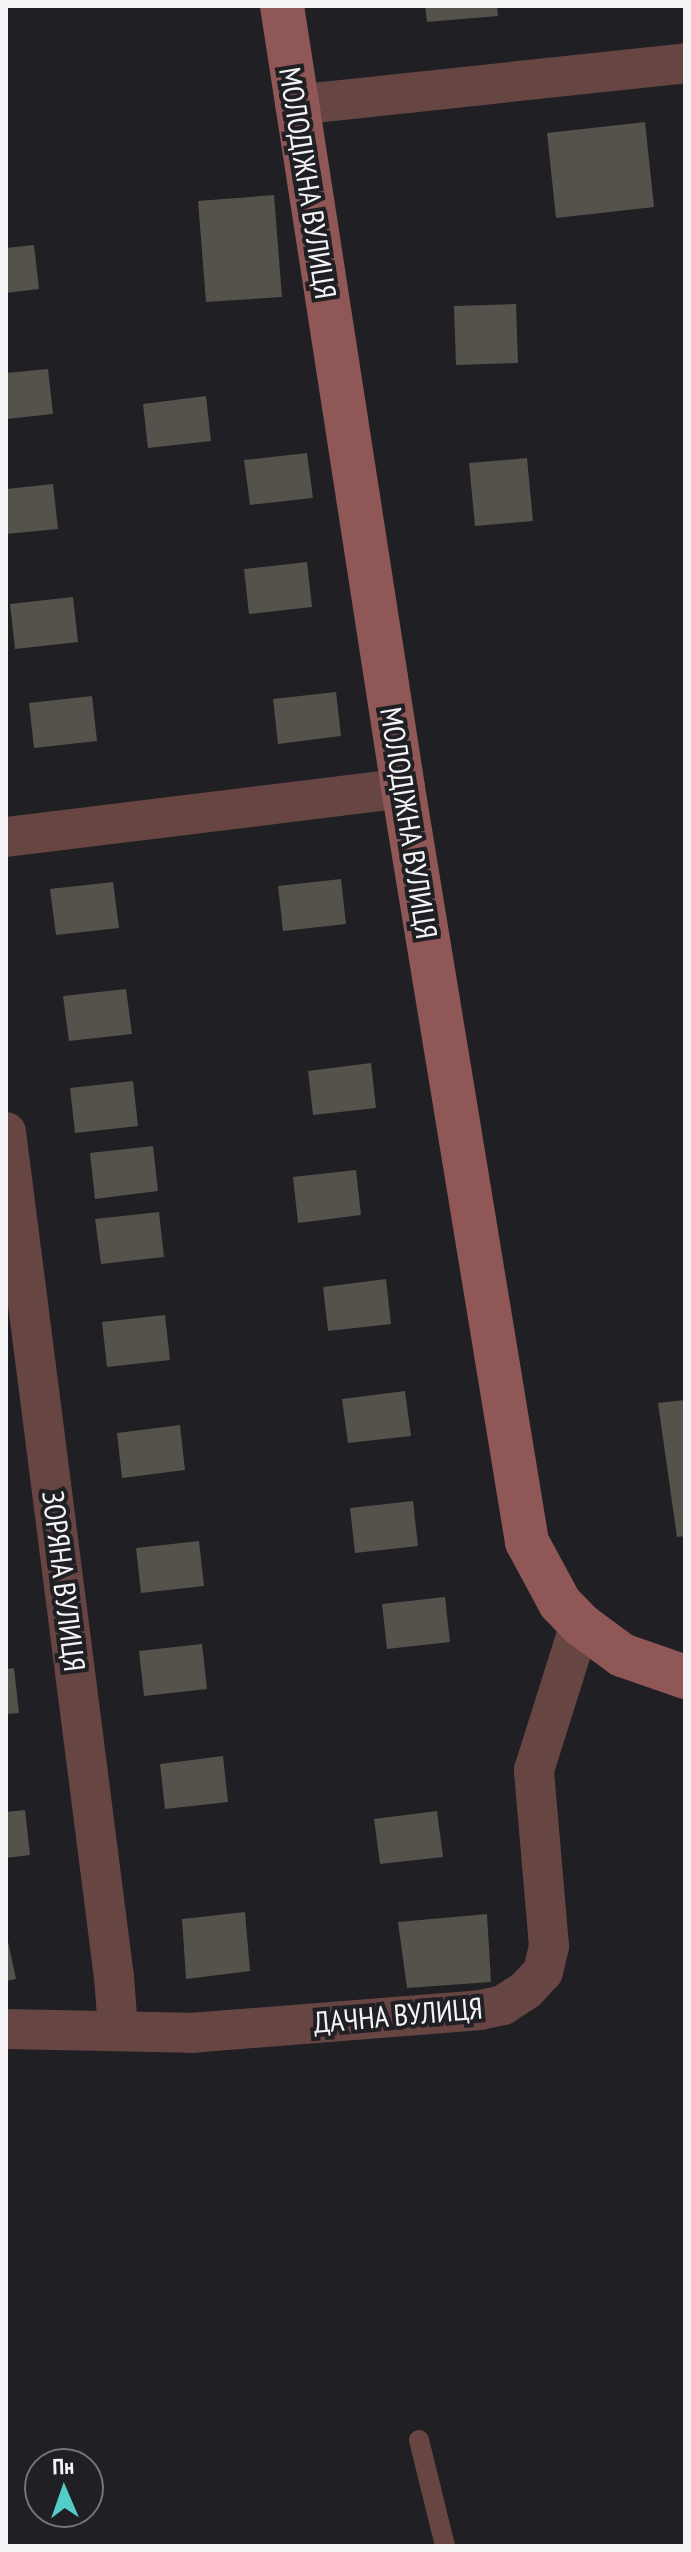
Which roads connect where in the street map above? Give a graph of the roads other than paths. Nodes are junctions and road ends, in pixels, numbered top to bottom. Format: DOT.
graph roads {
  1 [pos="282,6"];
  2 [pos="685,63"];
  3 [pos="295,105"];
  4 [pos="403,788"];
  5 [pos="6,837"];
  6 [pos="6,1132"];
  7 [pos="580,1624"];
  8 [pos="685,1677"];
  9 [pos="6,2029"];
  10 [pos="118,2029"];
  11 [pos="419,2440"];
  12 [pos="445,2546"];
  1 -- 3 [label="street, МОЛОДІЖНА ВУЛИЦЯ"];
  2 -- 3 [label="street"];
  3 -- 4 [label="street, МОЛОДІЖНА ВУЛИЦЯ"];
  4 -- 5 [label="street"];
  4 -- 7 [label="street, МОЛОДІЖНА ВУЛИЦЯ"];
  6 -- 10 [label="street, ЗОРЯНА ВУЛИЦЯ"];
  7 -- 8 [label="street"];
  7 -- 10 [label="street, ДАЧНА ВУЛИЦЯ"];
  9 -- 10 [label="street, ДАЧНА ВУЛИЦЯ"];
  11 -- 12 [label="lane"];
}
